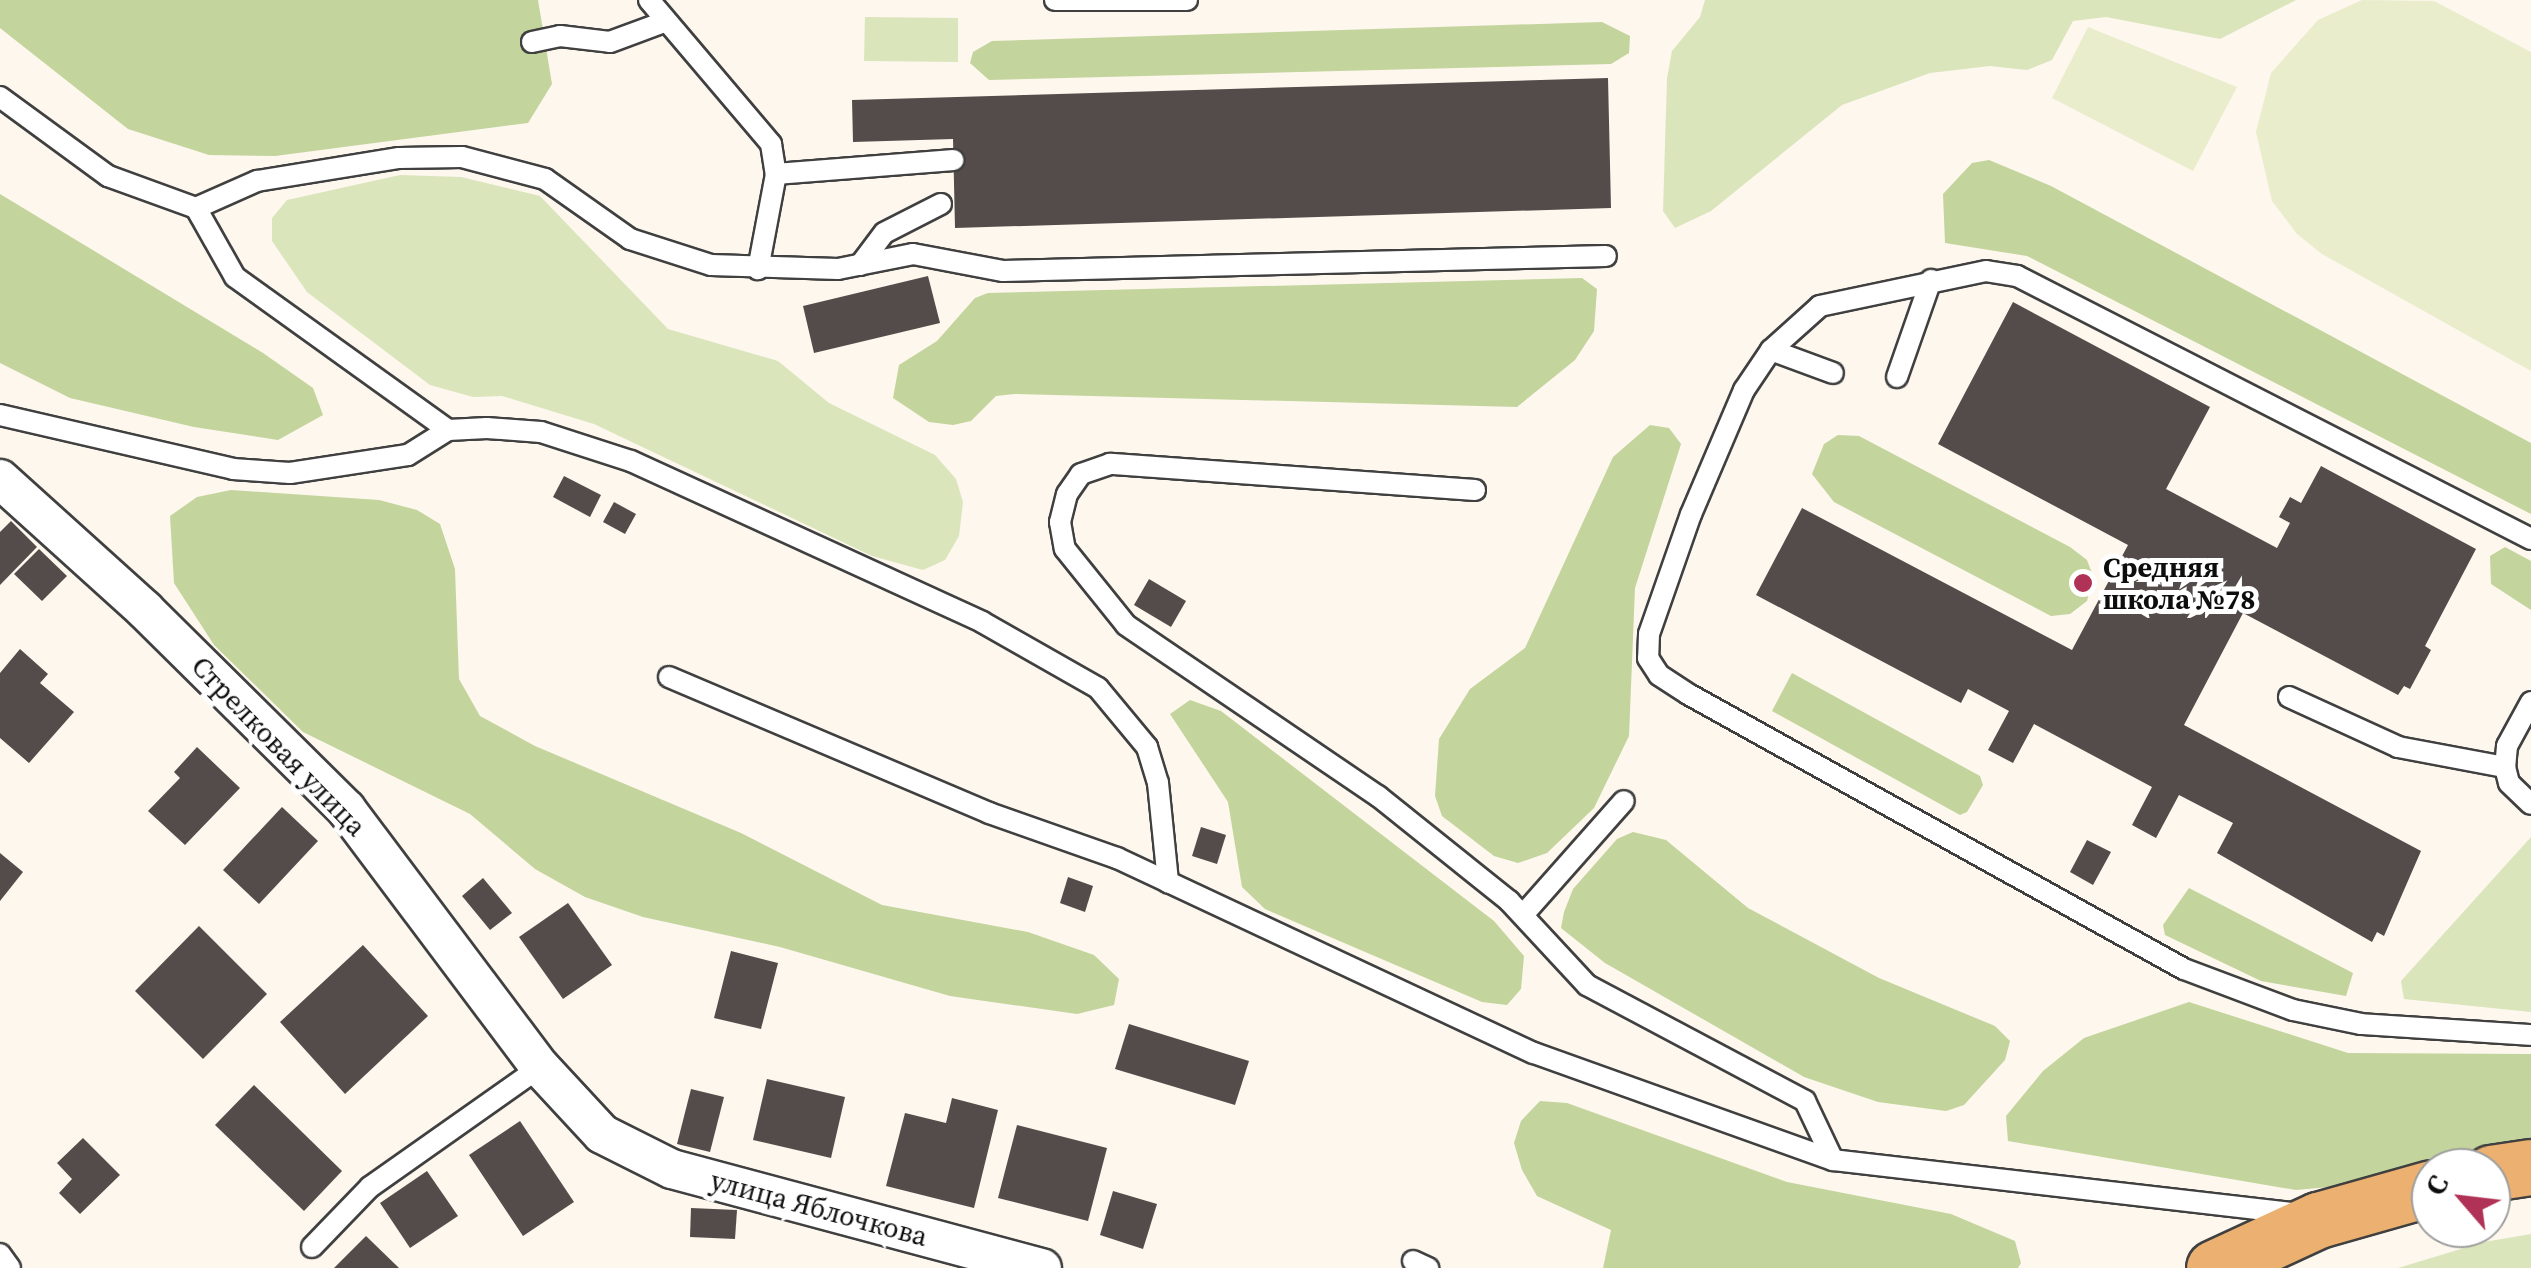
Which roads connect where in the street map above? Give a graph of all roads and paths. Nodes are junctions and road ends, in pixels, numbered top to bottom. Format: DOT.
graph roads {
  1 [pos="649,0"];
  2 [pos="1055,0"];
  3 [pos="1187,0"];
  4 [pos="664,22"];
  5 [pos="532,42"];
  6 [pos="0,97"];
  7 [pos="954,160"];
  8 [pos="776,174"];
  9 [pos="941,204"];
  10 [pos="196,208"];
  11 [pos="1606,256"];
  12 [pos="860,265"];
  13 [pos="758,269"];
  14 [pos="1930,280"];
  15 [pos="1771,350"];
  16 [pos="1832,373"];
  17 [pos="1897,378"];
  18 [pos="0,416"];
  19 [pos="448,430"];
  20 [pos="0,479"];
  21 [pos="1475,490"];
  22 [pos="2531,540"];
  23 [pos="668,677"];
  24 [pos="2289,697"];
  25 [pos="2531,702"];
  26 [pos="2505,767"];
  27 [pos="1624,801"];
  28 [pos="2531,804"];
  29 [pos="1168,882"];
  30 [pos="1524,916"];
  31 [pos="2531,1035"];
  32 [pos="540,1067"];
  33 [pos="602,1134"];
  34 [pos="1833,1160"];
  35 [pos="2411,1194"];
  36 [pos="2318,1220"];
  37 [pos="312,1247"];
  38 [pos="0,1254"];
  39 [pos="10,1268"];
  40 [pos="1042,1268"];
  41 [pos="2214,1268"];
  1 -- 4 [label="lane"];
  2 -- 3 [label="lane"];
  4 -- 5 [label="lane"];
  4 -- 8 [label="lane"];
  6 -- 10 [label="lane"];
  7 -- 8 [label="lane"];
  8 -- 13 [label="lane"];
  9 -- 12 [label="lane"];
  10 -- 13 [label="lane"];
  10 -- 19 [label="lane"];
  11 -- 12 [label="lane"];
  12 -- 13 [label="lane"];
  14 -- 15 [label="lane"];
  14 -- 17 [label="lane"];
  14 -- 22 [label="lane"];
  15 -- 16 [label="lane"];
  15 -- 31 [label="lane"];
  18 -- 19 [label="lane"];
  19 -- 29 [label="lane"];
  20 -- 32 [label="street, Стрелковая улица"];
  21 -- 30 [label="lane"];
  23 -- 29 [label="lane"];
  24 -- 26 [label="lane"];
  25 -- 26 [label="lane"];
  26 -- 28 [label="lane"];
  27 -- 30 [label="lane"];
  29 -- 34 [label="lane"];
  30 -- 34 [label="lane"];
  32 -- 33 [label="street, Стрелковая улица"];
  32 -- 37 [label="lane"];
  33 -- 40 [label="street, улица Яблочкова"];
  34 -- 36 [label="lane"];
  35 -- 36 [label="main road"];
  36 -- 41 [label="main road"];
  38 -- 39 [label="lane"];
}
